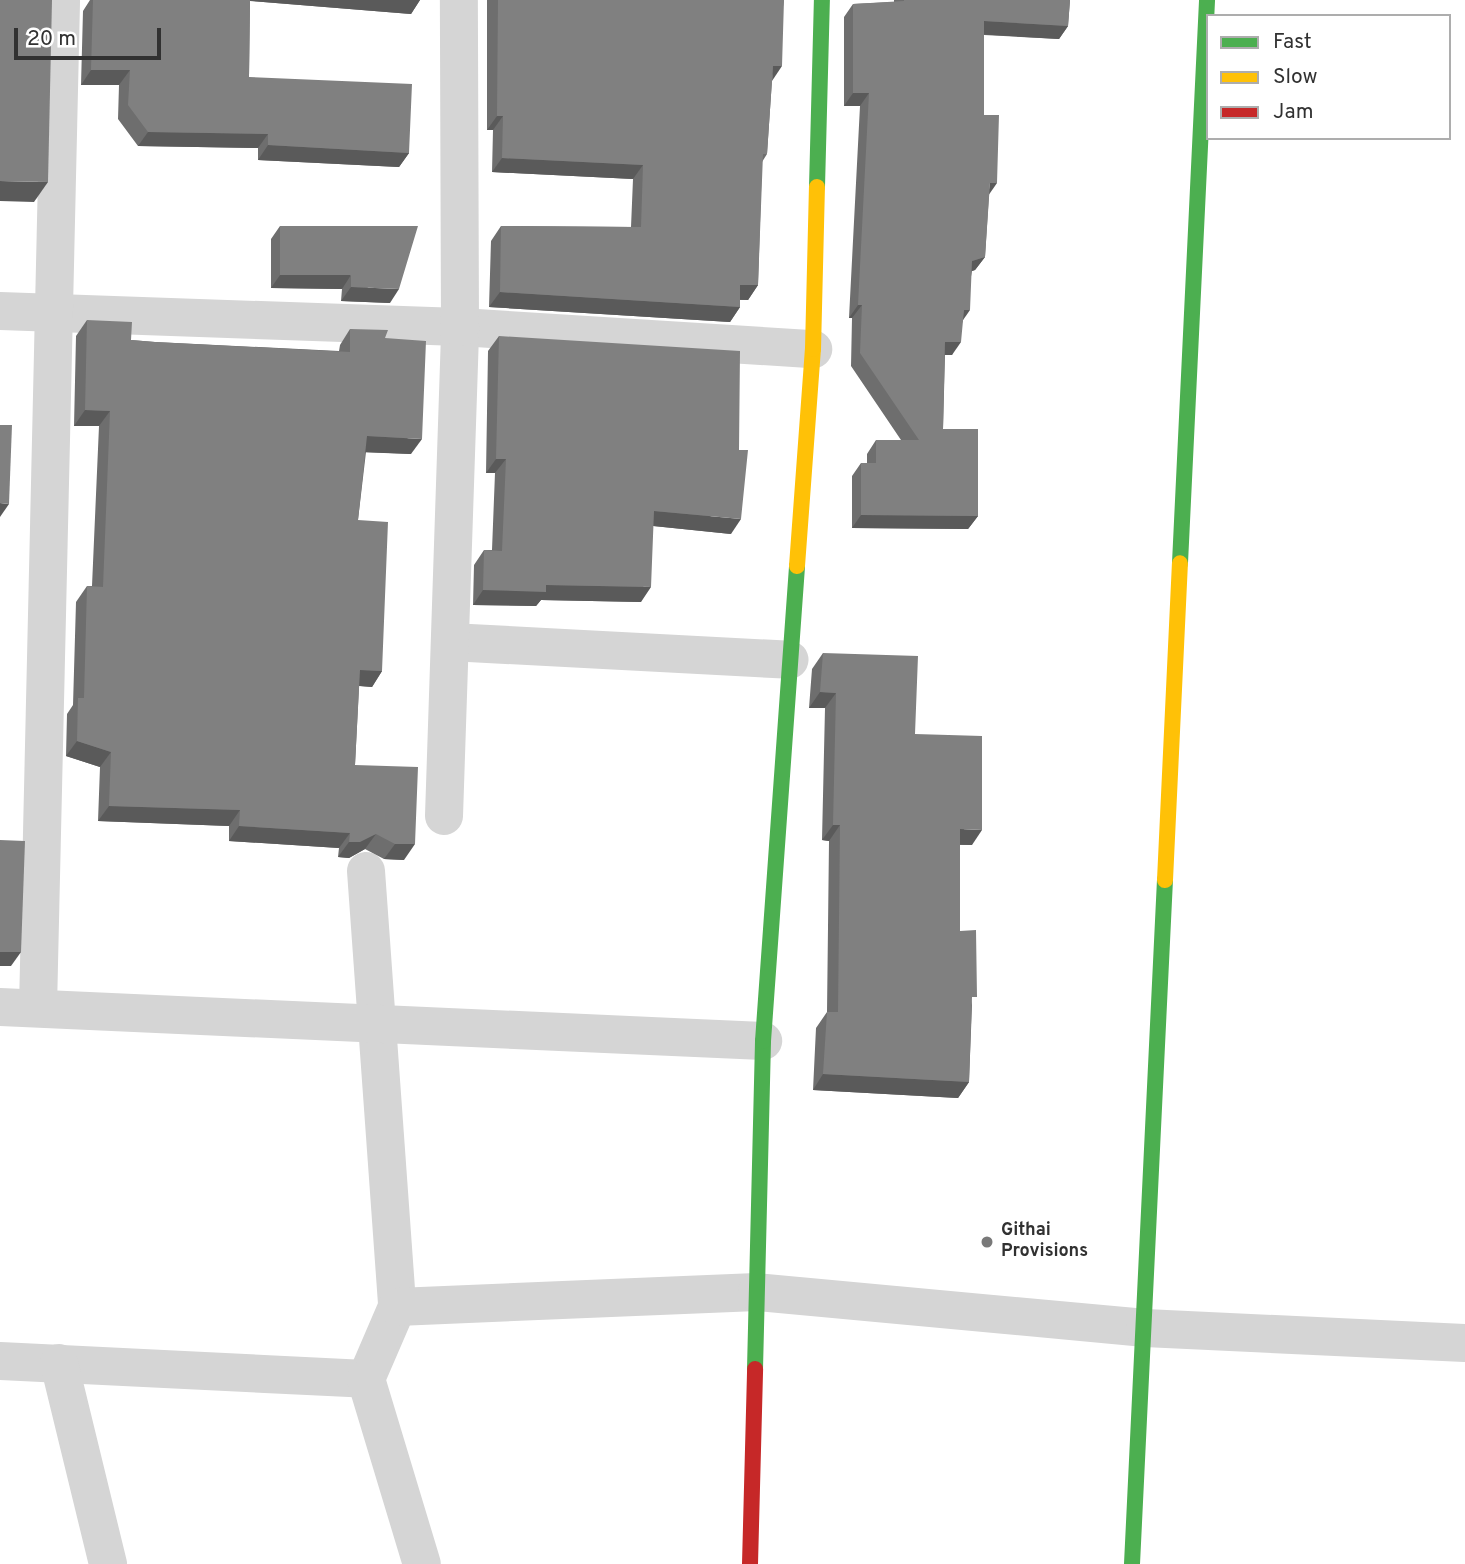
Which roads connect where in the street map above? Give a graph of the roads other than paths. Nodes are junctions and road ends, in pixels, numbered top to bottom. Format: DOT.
graph roads {
  1 [pos="61,0"];
  2 [pos="459,0"];
  3 [pos="822,0"];
  4 [pos="1206,21"];
  5 [pos="0,311"];
  6 [pos="57,312"];
  7 [pos="460,327"];
  8 [pos="813,349"];
  9 [pos="450,642"];
  10 [pos="790,660"];
  11 [pos="444,816"];
  12 [pos="366,870"];
  13 [pos="0,1007"];
  14 [pos="38,1008"];
  15 [pos="374,1023"];
  16 [pos="763,1041"];
  17 [pos="757,1293"];
  18 [pos="397,1307"];
  19 [pos="1145,1328"];
  20 [pos="1465,1343"];
  21 [pos="0,1361"];
  22 [pos="59,1363"];
  23 [pos="366,1379"];
  24 [pos="108,1564"];
  25 [pos="422,1564"];
  26 [pos="750,1564"];
  27 [pos="1132,1564"];
  1 -- 6 [label="street"];
  2 -- 7 [label="street"];
  3 -- 8 [label="street"];
  4 -- 19 [label="street"];
  5 -- 6 [label="street"];
  6 -- 7 [label="street"];
  6 -- 14 [label="street"];
  7 -- 8 [label="street"];
  7 -- 9 [label="street"];
  8 -- 10 [label="street"];
  9 -- 10 [label="street"];
  9 -- 11 [label="street"];
  10 -- 16 [label="street"];
  12 -- 15 [label="street"];
  13 -- 14 [label="street"];
  14 -- 15 [label="street"];
  15 -- 16 [label="street"];
  15 -- 18 [label="street"];
  16 -- 17 [label="street"];
  17 -- 18 [label="street"];
  17 -- 19 [label="street"];
  17 -- 26 [label="street"];
  18 -- 23 [label="street"];
  19 -- 20 [label="street"];
  19 -- 27 [label="street"];
  21 -- 22 [label="street"];
  22 -- 23 [label="street"];
  22 -- 24 [label="street"];
  23 -- 25 [label="street"];
}
